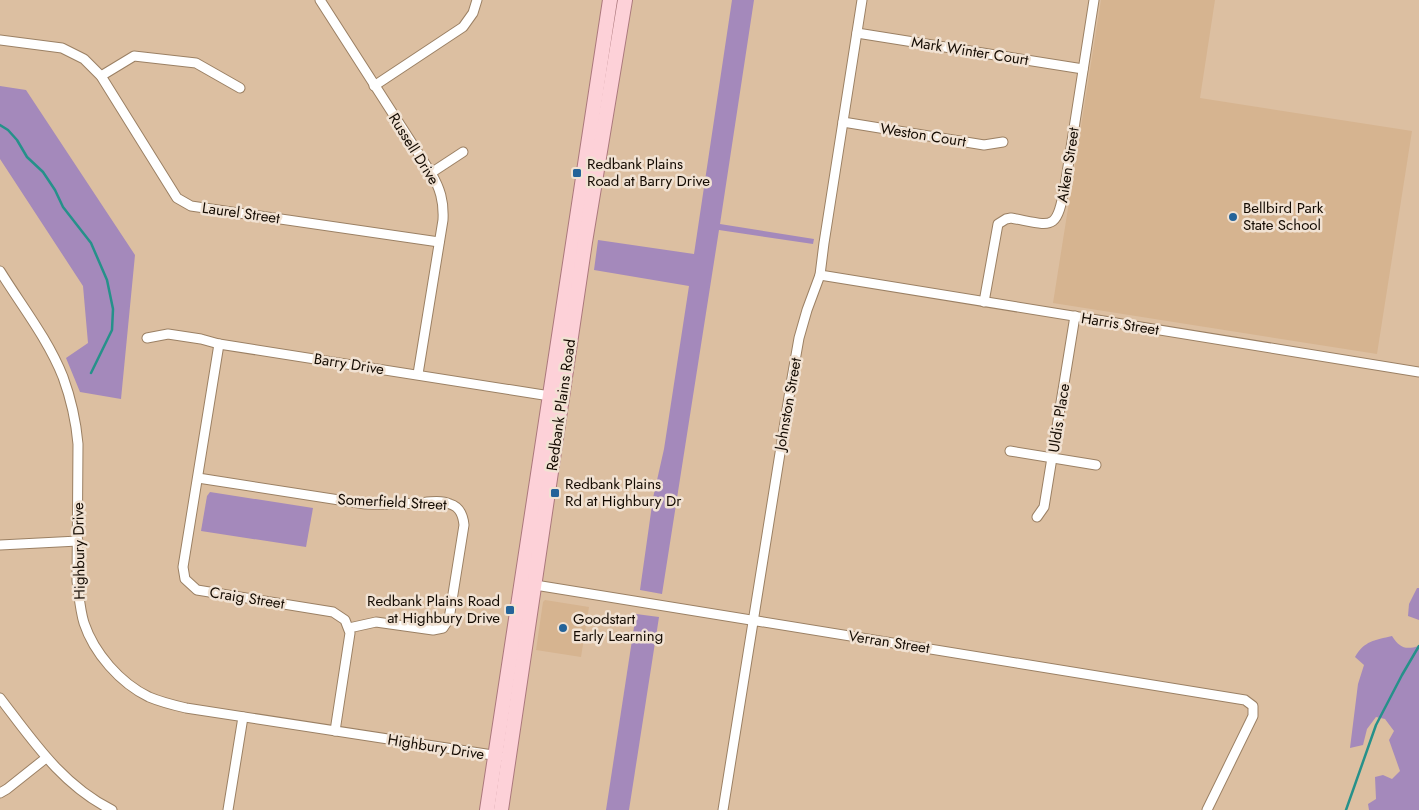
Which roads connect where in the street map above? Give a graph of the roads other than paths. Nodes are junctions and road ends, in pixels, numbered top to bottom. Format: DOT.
graph roads {
  1 [pos="320,0"];
  2 [pos="477,0"];
  3 [pos="610,0"];
  4 [pos="625,0"];
  5 [pos="862,0"];
  6 [pos="1094,0"];
  7 [pos="857,33"];
  8 [pos="0,40"];
  9 [pos="1083,69"];
  10 [pos="101,76"];
  11 [pos="374,86"];
  12 [pos="240,88"];
  13 [pos="843,122"];
  14 [pos="1003,142"];
  15 [pos="463,152"];
  16 [pos="431,173"];
  17 [pos="440,242"];
  18 [pos="0,271"];
  19 [pos="820,275"];
  20 [pos="984,302"];
  21 [pos="1075,316"];
  22 [pos="147,338"];
  23 [pos="219,344"];
  24 [pos="1419,372"];
  25 [pos="418,374"];
  26 [pos="550,396"];
  27 [pos="1010,451"];
  28 [pos="1052,458"];
  29 [pos="1096,465"];
  30 [pos="198,478"];
  31 [pos="1037,517"];
  32 [pos="78,541"];
  33 [pos="0,545"];
  34 [pos="528,584"];
  35 [pos="753,620"];
  36 [pos="349,628"];
  37 [pos="0,698"];
  38 [pos="243,717"];
  39 [pos="335,732"];
  40 [pos="494,756"];
  41 [pos="46,758"];
  42 [pos="509,758"];
  43 [pos="0,793"];
  44 [pos="112,810"];
  45 [pos="228,810"];
  46 [pos="487,810"];
  47 [pos="501,810"];
  48 [pos="723,810"];
  49 [pos="1207,810"];
  1 -- 11 [label="street, Russell Drive"];
  2 -- 11 [label="street"];
  3 -- 26 [label="main road, Redbank Plains Road"];
  4 -- 34 [label="main road, Redbank Plains Road"];
  5 -- 7 [label="street, Johnston Street"];
  6 -- 9 [label="street, Aiken Street"];
  7 -- 9 [label="street, Mark Winter Court"];
  7 -- 13 [label="street, Johnston Street"];
  8 -- 10 [label="street, Laurel Street"];
  9 -- 20 [label="street, Aiken Street"];
  10 -- 12 [label="street"];
  10 -- 17 [label="street, Laurel Street"];
  11 -- 16 [label="street, Russell Drive"];
  13 -- 14 [label="street, Weston Court"];
  13 -- 19 [label="street, Johnston Street"];
  15 -- 16 [label="street"];
  16 -- 17 [label="street, Russell Drive"];
  17 -- 25 [label="street, Russell Drive"];
  18 -- 32 [label="street, Highbury Drive"];
  19 -- 20 [label="street, Harris Street"];
  19 -- 35 [label="street, Johnston Street"];
  20 -- 21 [label="street, Harris Street"];
  21 -- 24 [label="street, Harris Street"];
  21 -- 28 [label="street, Uldis Place"];
  22 -- 23 [label="street, Barry Drive"];
  23 -- 25 [label="street, Barry Drive"];
  23 -- 30 [label="street, Craig Street"];
  25 -- 26 [label="street, Barry Drive"];
  26 -- 34 [label="main road, Redbank Plains Road"];
  27 -- 28 [label="street"];
  28 -- 29 [label="street"];
  28 -- 31 [label="street, Uldis Place"];
  30 -- 36 [label="street, Craig Street"];
  30 -- 36 [label="street, Somerfield Street"];
  32 -- 33 [label="street"];
  32 -- 38 [label="street, Highbury Drive"];
  34 -- 35 [label="street, Verran Street"];
  34 -- 40 [label="main road, Redbank Plains Road"];
  34 -- 42 [label="main road, Redbank Plains Road"];
  35 -- 48 [label="street, Johnston Street"];
  35 -- 49 [label="street, Verran Street"];
  36 -- 39 [label="street"];
  37 -- 41 [label="street"];
  38 -- 39 [label="street, Highbury Drive"];
  38 -- 45 [label="street"];
  39 -- 40 [label="street, Highbury Drive"];
  40 -- 42 [label="street, Highbury Drive"];
  40 -- 46 [label="main road, Redbank Plains Road"];
  41 -- 43 [label="street"];
  41 -- 44 [label="street"];
  42 -- 47 [label="main road, Redbank Plains Road"];
}
